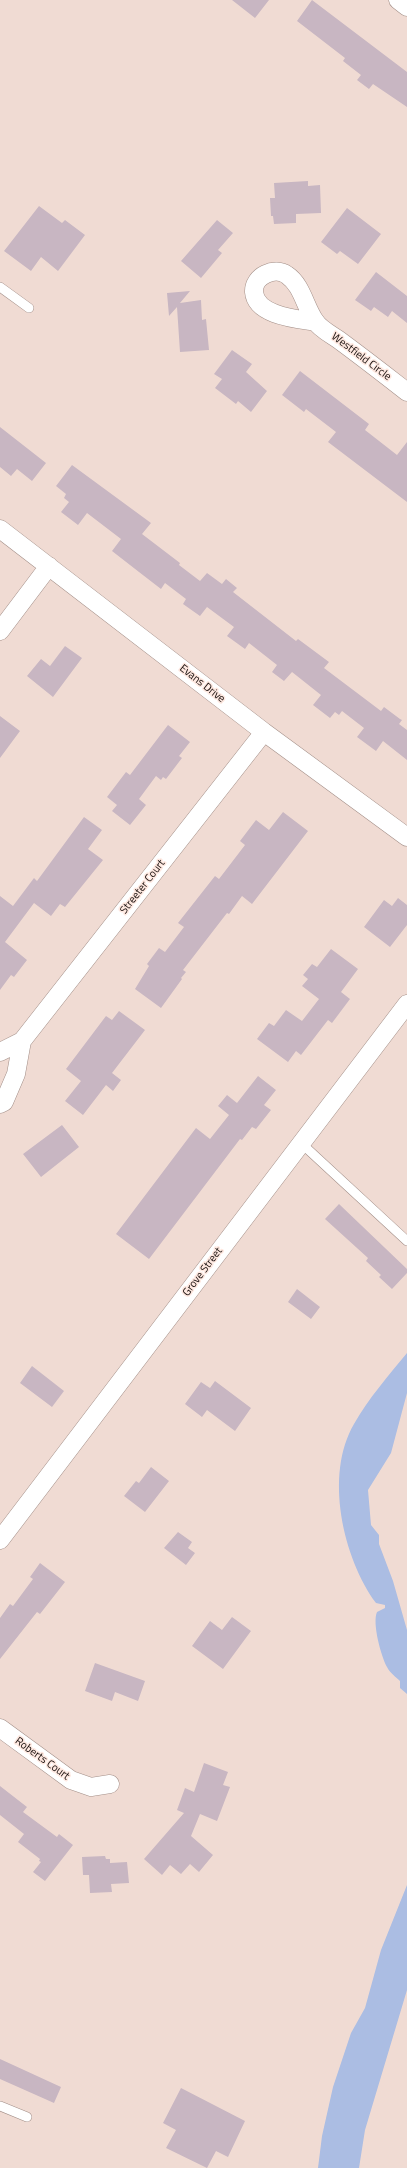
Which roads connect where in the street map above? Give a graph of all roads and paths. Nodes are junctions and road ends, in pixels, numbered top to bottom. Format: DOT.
graph roads {
  1 [pos="398,0"];
  2 [pos="407,7"];
  3 [pos="0,287"];
  4 [pos="29,308"];
  5 [pos="316,322"];
  6 [pos="407,392"];
  7 [pos="0,529"];
  8 [pos="49,566"];
  9 [pos="0,631"];
  10 [pos="264,732"];
  11 [pos="407,836"];
  12 [pos="407,1004"];
  13 [pos="22,1041"];
  14 [pos="0,1052"];
  15 [pos="0,1104"];
  16 [pos="301,1143"];
  17 [pos="407,1241"];
  18 [pos="0,1540"];
  19 [pos="0,1728"];
  20 [pos="110,1784"];
  21 [pos="0,2106"];
  22 [pos="26,2117"];
  1 -- 2 [label="street"];
  3 -- 4 [label="lane"];
  5 -- 6 [label="street, Westfield Circle"];
  7 -- 8 [label="street, Evans Drive"];
  8 -- 9 [label="street"];
  8 -- 10 [label="street, Evans Drive"];
  10 -- 11 [label="street, Evans Drive"];
  10 -- 13 [label="street, Streeter Court"];
  12 -- 16 [label="street, Grove Street"];
  13 -- 14 [label="street, Streeter Court"];
  13 -- 15 [label="street, Streeter Court"];
  16 -- 17 [label="lane"];
  16 -- 18 [label="street, Grove Street"];
  19 -- 20 [label="street, Roberts Court"];
  21 -- 22 [label="lane"];
}
